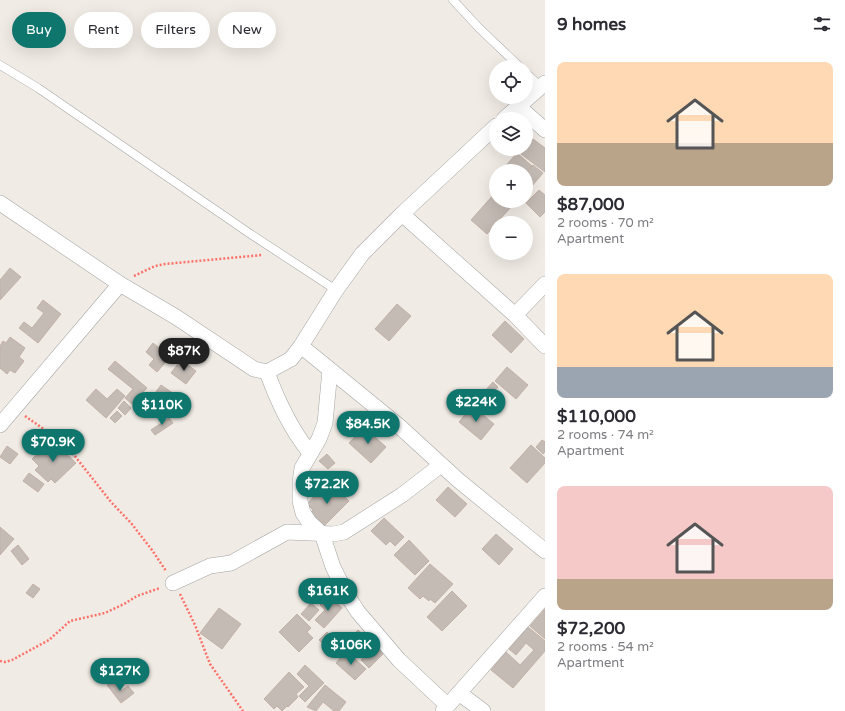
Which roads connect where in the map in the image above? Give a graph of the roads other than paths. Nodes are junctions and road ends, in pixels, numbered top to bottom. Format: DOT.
graph roads {
  1 [pos="453,0"];
  2 [pos="513,60"];
  3 [pos="0,65"];
  4 [pos="533,78"];
  5 [pos="543,85"];
  6 [pos="518,106"];
  7 [pos="512,112"];
  8 [pos="545,130"];
  9 [pos="489,133"];
  10 [pos="0,202"];
  11 [pos="402,214"];
  12 [pos="120,284"];
  13 [pos="545,284"];
  14 [pos="336,290"];
  15 [pos="515,315"];
  16 [pos="301,346"];
  17 [pos="545,346"];
  18 [pos="330,370"];
  19 [pos="267,372"];
  20 [pos="0,425"];
  21 [pos="310,453"];
  22 [pos="441,465"];
  23 [pos="322,534"];
  24 [pos="545,551"];
  25 [pos="173,583"];
  26 [pos="545,596"];
  27 [pos="459,693"];
  28 [pos="445,708"];
  29 [pos="483,711"];
  1 -- 2 [label="lane"];
  3 -- 14 [label="lane"];
  4 -- 5 [label="lane"];
  5 -- 6 [label="street"];
  6 -- 7 [label="street"];
  6 -- 8 [label="street"];
  9 -- 11 [label="street"];
  10 -- 12 [label="street"];
  11 -- 14 [label="street"];
  11 -- 15 [label="street"];
  12 -- 19 [label="street"];
  12 -- 20 [label="street"];
  13 -- 15 [label="street"];
  14 -- 16 [label="street"];
  15 -- 17 [label="street"];
  16 -- 18 [label="street"];
  16 -- 19 [label="street"];
  18 -- 21 [label="street"];
  18 -- 22 [label="street"];
  19 -- 21 [label="street"];
  21 -- 23 [label="street"];
  22 -- 23 [label="street"];
  22 -- 24 [label="street"];
  23 -- 25 [label="street"];
  23 -- 28 [label="street"];
  26 -- 27 [label="street"];
  27 -- 28 [label="street"];
  27 -- 29 [label="street"];
}
